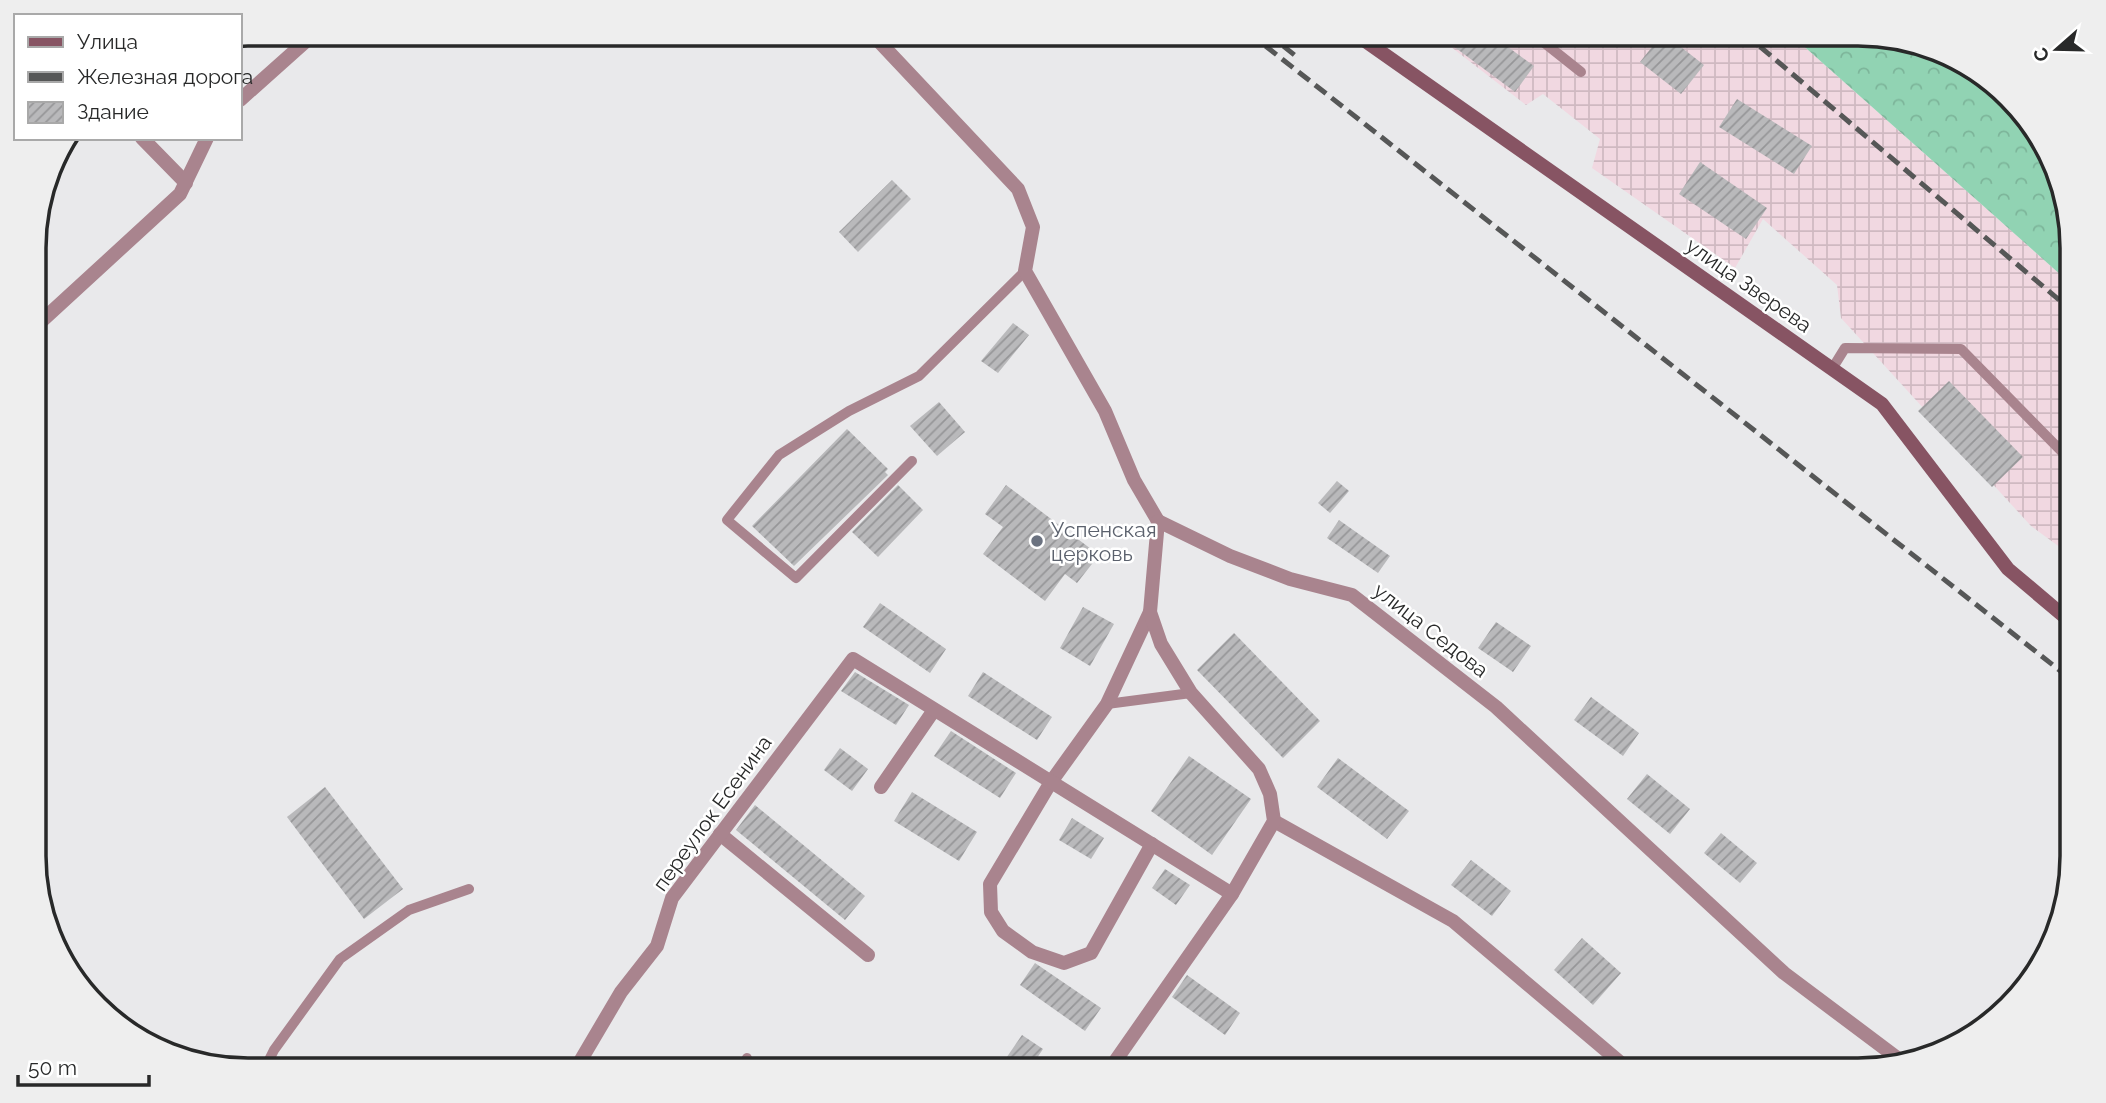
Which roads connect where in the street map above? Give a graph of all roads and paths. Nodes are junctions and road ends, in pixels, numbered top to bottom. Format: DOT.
graph roads {
  1 [pos="300,46"];
  2 [pos="883,46"];
  3 [pos="1372,46"];
  4 [pos="1548,46"];
  5 [pos="1581,72"];
  6 [pos="242,98"];
  7 [pos="144,140"];
  8 [pos="206,140"];
  9 [pos="186,183"];
  10 [pos="1025,271"];
  11 [pos="46,317"];
  12 [pos="1832,369"];
  13 [pos="2060,450"];
  14 [pos="912,461"];
  15 [pos="1158,521"];
  16 [pos="1150,612"];
  17 [pos="2060,613"];
  18 [pos="1191,693"];
  19 [pos="1107,704"];
  20 [pos="934,710"];
  21 [pos="1051,782"];
  22 [pos="881,787"];
  23 [pos="1274,821"];
  24 [pos="720,834"];
  25 [pos="1152,844"];
  26 [pos="469,889"];
  27 [pos="1232,894"];
  28 [pos="868,955"];
  29 [pos="1893,1055"];
  30 [pos="1123,1057"];
  31 [pos="1614,1057"];
  32 [pos="270,1058"];
  33 [pos="582,1058"];
  1 -- 6 [label="street"];
  2 -- 10 [label="street"];
  3 -- 12 [label="main road, улица Зверева"];
  4 -- 5 [label="lane"];
  7 -- 9 [label="street"];
  8 -- 9 [label="street"];
  9 -- 11 [label="street"];
  10 -- 14 [label="lane"];
  10 -- 15 [label="street"];
  12 -- 13 [label="lane"];
  12 -- 17 [label="main road, улица Зверева"];
  15 -- 16 [label="street"];
  15 -- 29 [label="street, улица Седова"];
  16 -- 18 [label="street"];
  16 -- 19 [label="street"];
  18 -- 19 [label="lane"];
  18 -- 23 [label="street"];
  19 -- 21 [label="street"];
  20 -- 21 [label="street"];
  20 -- 22 [label="street"];
  20 -- 24 [label="street, переулок Есенина"];
  21 -- 25 [label="street"];
  21 -- 25 [label="street"];
  23 -- 27 [label="street"];
  23 -- 31 [label="street"];
  24 -- 28 [label="street"];
  24 -- 33 [label="street, переулок Есенина"];
  25 -- 27 [label="street"];
  26 -- 32 [label="lane"];
  27 -- 30 [label="street"];
}
